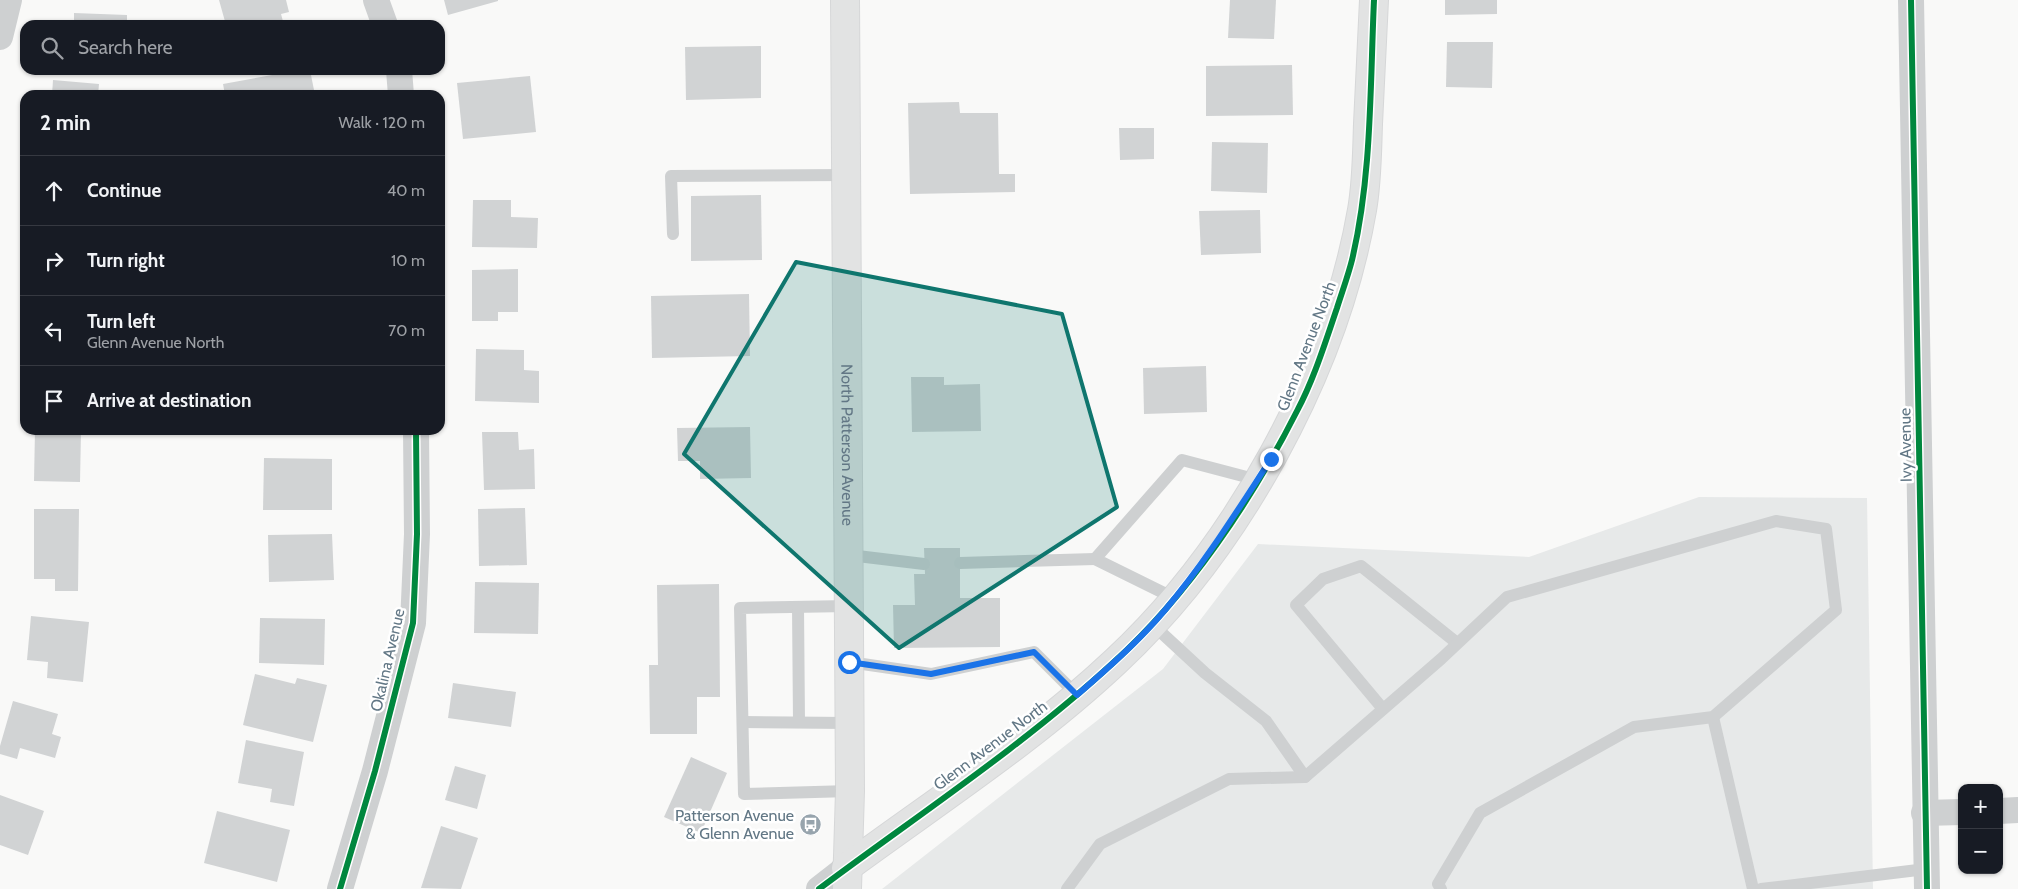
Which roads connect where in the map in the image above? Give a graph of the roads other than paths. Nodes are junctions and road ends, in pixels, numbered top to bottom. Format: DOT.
graph roads {
  1 [pos="9,0"];
  2 [pos="376,0"];
  3 [pos="845,0"];
  4 [pos="1374,0"];
  5 [pos="1911,0"];
  6 [pos="382,20"];
  7 [pos="0,37"];
  8 [pos="400,75"];
  9 [pos="401,90"];
  10 [pos="846,175"];
  11 [pos="673,234"];
  12 [pos="416,435"];
  13 [pos="1258,480"];
  14 [pos="849,555"];
  15 [pos="1094,559"];
  16 [pos="960,562"];
  17 [pos="924,564"];
  18 [pos="1174,598"];
  19 [pos="849,606"];
  20 [pos="798,608"];
  21 [pos="1152,624"];
  22 [pos="1457,643"];
  23 [pos="849,662"];
  24 [pos="1077,695"];
  25 [pos="1383,709"];
  26 [pos="1713,717"];
  27 [pos="742,722"];
  28 [pos="799,722"];
  29 [pos="849,723"];
  30 [pos="1305,777"];
  31 [pos="850,791"];
  32 [pos="2018,810"];
  33 [pos="2003,811"];
  34 [pos="1958,812"];
  35 [pos="1924,814"];
  36 [pos="846,879"];
  37 [pos="1926,879"];
  38 [pos="340,889"];
  39 [pos="819,889"];
  40 [pos="1067,889"];
  41 [pos="1441,889"];
  42 [pos="1753,889"];
  43 [pos="1761,889"];
  1 -- 7 [label="street"];
  2 -- 6 [label="street"];
  3 -- 10 [label="street, North Patterson Avenue"];
  4 -- 13 [label="street, Glenn Avenue North"];
  5 -- 35 [label="street, Ivy Avenue"];
  8 -- 9 [label="street"];
  10 -- 11 [label="lane"];
  10 -- 14 [label="street, North Patterson Avenue"];
  12 -- 38 [label="street, Okalina Avenue"];
  13 -- 15 [label="lane"];
  13 -- 18 [label="street, Glenn Avenue North"];
  14 -- 17 [label="lane"];
  14 -- 19 [label="street, North Patterson Avenue"];
  15 -- 16 [label="lane"];
  15 -- 18 [label="lane"];
  18 -- 21 [label="street, Glenn Avenue North"];
  19 -- 20 [label="lane"];
  19 -- 23 [label="street, North Patterson Avenue"];
  20 -- 27 [label="lane"];
  20 -- 28 [label="lane"];
  21 -- 24 [label="street, Glenn Avenue North"];
  21 -- 30 [label="lane"];
  22 -- 25 [label="lane"];
  22 -- 25 [label="lane"];
  22 -- 26 [label="lane"];
  23 -- 24 [label="lane"];
  23 -- 29 [label="street, North Patterson Avenue"];
  24 -- 36 [label="street, Glenn Avenue North"];
  25 -- 30 [label="lane"];
  26 -- 41 [label="lane"];
  26 -- 42 [label="lane"];
  27 -- 28 [label="lane"];
  27 -- 31 [label="lane"];
  28 -- 29 [label="lane"];
  29 -- 31 [label="street, North Patterson Avenue"];
  30 -- 40 [label="lane"];
  31 -- 36 [label="street, North Patterson Avenue"];
  32 -- 33 [label="street"];
  34 -- 35 [label="street"];
  35 -- 37 [label="street, Ivy Avenue"];
  36 -- 39 [label="street, Glenn Avenue North"];
  37 -- 43 [label="lane"];
}
